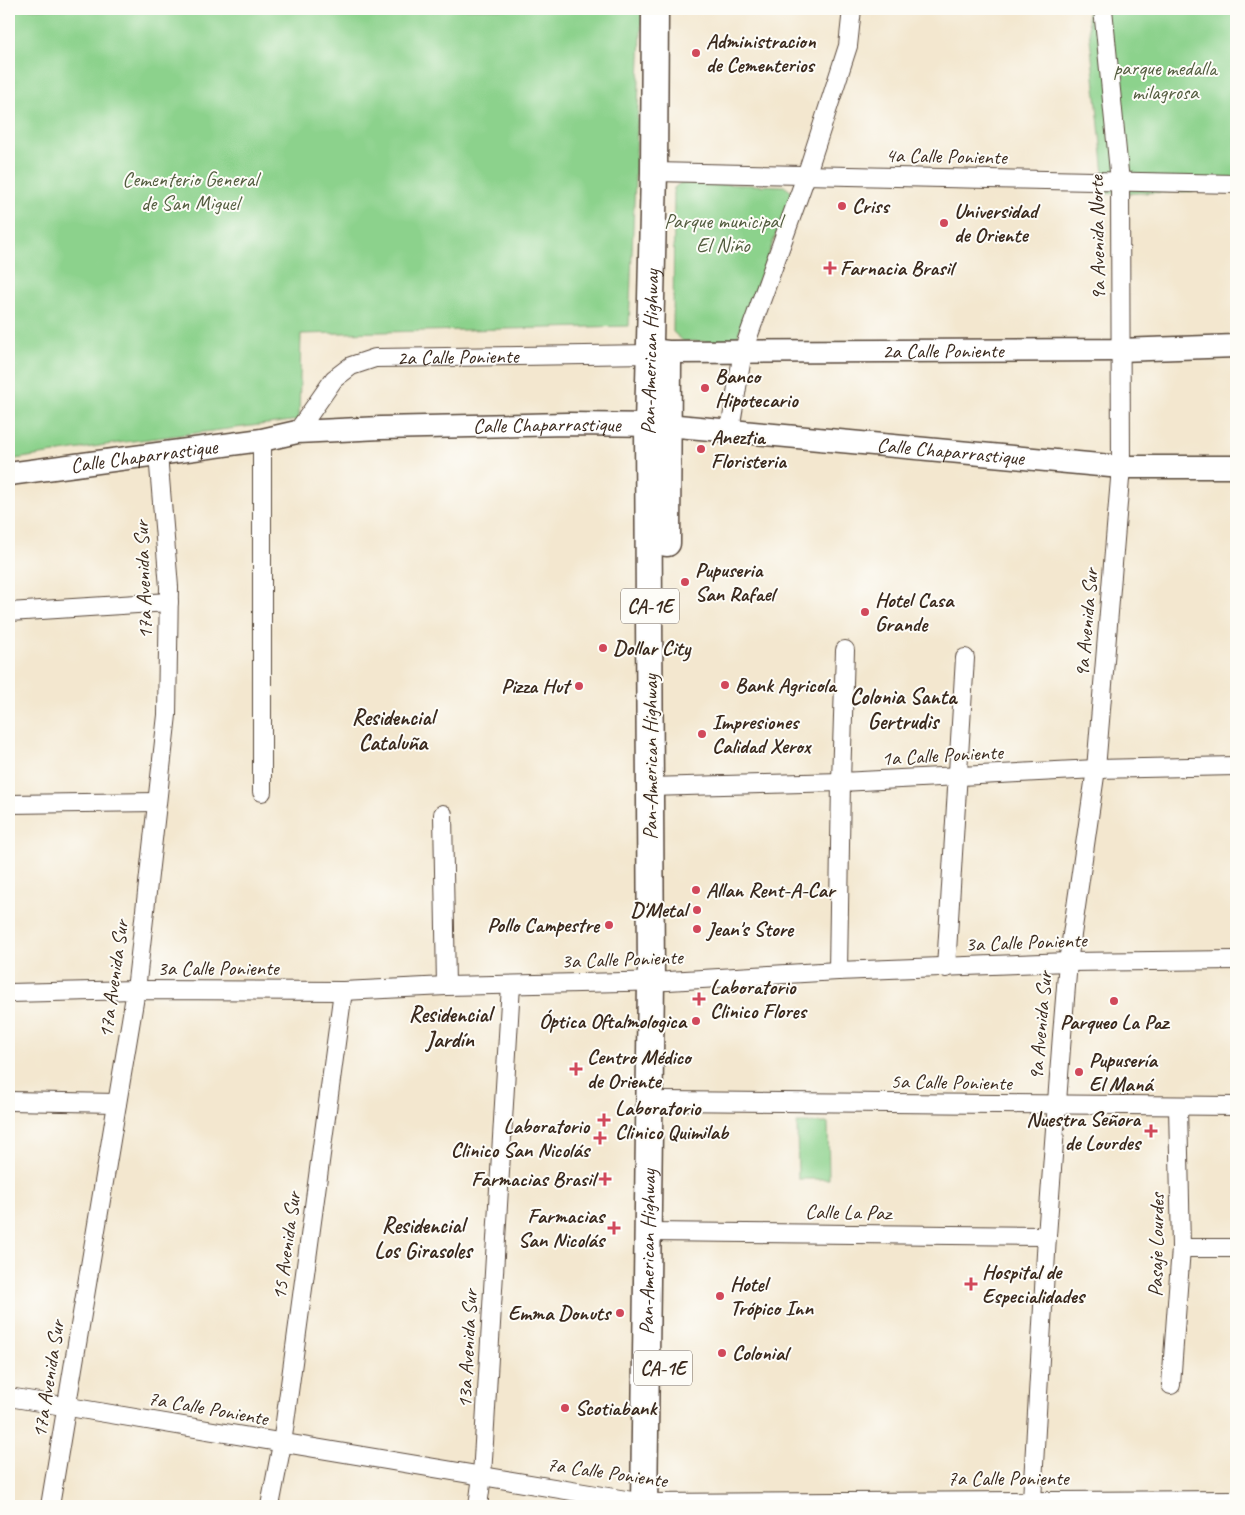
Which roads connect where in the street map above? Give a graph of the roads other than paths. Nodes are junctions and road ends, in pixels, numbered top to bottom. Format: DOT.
graph roads {
  1 [pos="655,9"];
  2 [pos="667,9"];
  3 [pos="852,9"];
  4 [pos="1103,9"];
  5 [pos="660,173"];
  6 [pos="806,176"];
  7 [pos="1120,182"];
  8 [pos="1236,184"];
  9 [pos="1236,346"];
  10 [pos="1120,350"];
  11 [pos="743,351"];
  12 [pos="656,352"];
  13 [pos="658,425"];
  14 [pos="730,430"];
  15 [pos="297,432"];
  16 [pos="262,440"];
  17 [pos="158,454"];
  18 [pos="1121,467"];
  19 [pos="1236,467"];
  20 [pos="9,474"];
  21 [pos="169,602"];
  22 [pos="9,612"];
  23 [pos="845,650"];
  24 [pos="965,658"];
  25 [pos="1236,766"];
  26 [pos="1096,769"];
  27 [pos="958,777"];
  28 [pos="840,782"];
  29 [pos="658,787"];
  30 [pos="262,792"];
  31 [pos="157,802"];
  32 [pos="9,804"];
  33 [pos="443,814"];
  34 [pos="1236,960"];
  35 [pos="1068,962"];
  36 [pos="946,968"];
  37 [pos="838,972"];
  38 [pos="659,981"];
  39 [pos="511,985"];
  40 [pos="446,986"];
  41 [pos="136,990"];
  42 [pos="343,991"];
  43 [pos="9,993"];
  44 [pos="9,1101"];
  45 [pos="664,1101"];
  46 [pos="116,1102"];
  47 [pos="1056,1105"];
  48 [pos="1178,1106"];
  49 [pos="1236,1106"];
  50 [pos="656,1232"];
  51 [pos="1047,1236"];
  52 [pos="1181,1248"];
  53 [pos="1236,1248"];
  54 [pos="1172,1385"];
  55 [pos="9,1397"];
  56 [pos="66,1406"];
  57 [pos="282,1444"];
  58 [pos="482,1476"];
  59 [pos="1032,1500"];
  60 [pos="1236,1500"];
  61 [pos="653,1505"];
  62 [pos="50,1506"];
  63 [pos="270,1506"];
  64 [pos="478,1506"];
  1 -- 5 [label="highway, Pan-American Highway / CA-1E"];
  2 -- 5 [label="highway, Pan-American Highway / CA-1E"];
  3 -- 6 [label="street"];
  4 -- 7 [label="street, 9a Avenida Norte"];
  5 -- 6 [label="street, 4a Calle Poniente"];
  5 -- 12 [label="highway, Pan-American Highway / CA-1E"];
  6 -- 7 [label="street, 4a Calle Poniente"];
  6 -- 11 [label="street"];
  7 -- 8 [label="street, 4a Calle Poniente"];
  7 -- 10 [label="street, 9a Avenida Norte"];
  9 -- 10 [label="main road, 2a Calle Poniente"];
  10 -- 11 [label="main road, 2a Calle Poniente"];
  10 -- 18 [label="street, 9a Avenida Norte"];
  11 -- 12 [label="main road, 2a Calle Poniente"];
  11 -- 14 [label="street"];
  12 -- 13 [label="highway, Pan-American Highway / CA-1E"];
  12 -- 15 [label="street, 2a Calle Poniente"];
  13 -- 14 [label="main road, Calle Chaparrastique"];
  13 -- 15 [label="main road, Calle Chaparrastique"];
  13 -- 29 [label="highway, Pan-American Highway / CA-1E"];
  14 -- 18 [label="main road, Calle Chaparrastique"];
  15 -- 16 [label="main road, Calle Chaparrastique"];
  16 -- 17 [label="main road, Calle Chaparrastique"];
  16 -- 30 [label="street"];
  17 -- 20 [label="main road, Calle Chaparrastique"];
  17 -- 21 [label="street, 17a Avenida Sur"];
  18 -- 19 [label="main road, Calle Chaparrastique"];
  18 -- 26 [label="street, 9a Avenida Sur"];
  21 -- 22 [label="street"];
  21 -- 31 [label="street, 17a Avenida Sur"];
  23 -- 28 [label="street"];
  24 -- 27 [label="street"];
  25 -- 26 [label="street, 1a Calle Poniente"];
  26 -- 27 [label="street, 1a Calle Poniente"];
  26 -- 35 [label="street, 9a Avenida Sur"];
  27 -- 28 [label="street, 1a Calle Poniente"];
  27 -- 36 [label="street"];
  28 -- 29 [label="street, 1a Calle Poniente"];
  28 -- 37 [label="street"];
  29 -- 38 [label="highway, Pan-American Highway / CA-1E"];
  31 -- 32 [label="street"];
  31 -- 41 [label="street, 17a Avenida Sur"];
  33 -- 40 [label="street"];
  34 -- 35 [label="street, 3a Calle Poniente"];
  35 -- 36 [label="street, 3a Calle Poniente"];
  35 -- 47 [label="street, 9a Avenida Sur"];
  36 -- 37 [label="street, 3a Calle Poniente"];
  37 -- 38 [label="street, 3a Calle Poniente"];
  38 -- 39 [label="street, 3a Calle Poniente"];
  38 -- 45 [label="highway, Pan-American Highway / CA-1E"];
  38 -- 50 [label="highway, Pan-American Highway / CA-1E"];
  39 -- 40 [label="street, 3a Calle Poniente"];
  39 -- 58 [label="street, 13a Avenida Sur"];
  40 -- 42 [label="street, 3a Calle Poniente"];
  41 -- 42 [label="street, 3a Calle Poniente"];
  41 -- 43 [label="street, 3a Calle Poniente"];
  41 -- 46 [label="street, 17a Avenida Sur"];
  42 -- 57 [label="street, 15 Avenida Sur"];
  44 -- 46 [label="street"];
  45 -- 47 [label="street, 5a Calle Poniente"];
  45 -- 50 [label="highway, Pan-American Highway / CA-1E"];
  46 -- 56 [label="street, 17a Avenida Sur"];
  47 -- 48 [label="street, 5a Calle Poniente"];
  47 -- 51 [label="street, 9a Avenida Sur"];
  48 -- 49 [label="street, 5a Calle Poniente"];
  48 -- 52 [label="street, Pasaje Lourdes"];
  50 -- 51 [label="street, Calle La Paz"];
  50 -- 61 [label="highway, Pan-American Highway / CA-1E"];
  51 -- 59 [label="street, 9a Avenida Sur"];
  52 -- 53 [label="street"];
  52 -- 54 [label="street, Pasaje Lourdes"];
  55 -- 56 [label="street, 7a Calle Poniente"];
  56 -- 57 [label="street, 7a Calle Poniente"];
  56 -- 62 [label="street, 17a Avenida Sur"];
  57 -- 58 [label="street, 7a Calle Poniente"];
  57 -- 63 [label="street, 15 Avenida Sur"];
  58 -- 61 [label="street, 7a Calle Poniente"];
  58 -- 64 [label="street, 13a Avenida Sur"];
  59 -- 60 [label="street, 7a Calle Poniente"];
  59 -- 61 [label="street, 7a Calle Poniente"];
}
